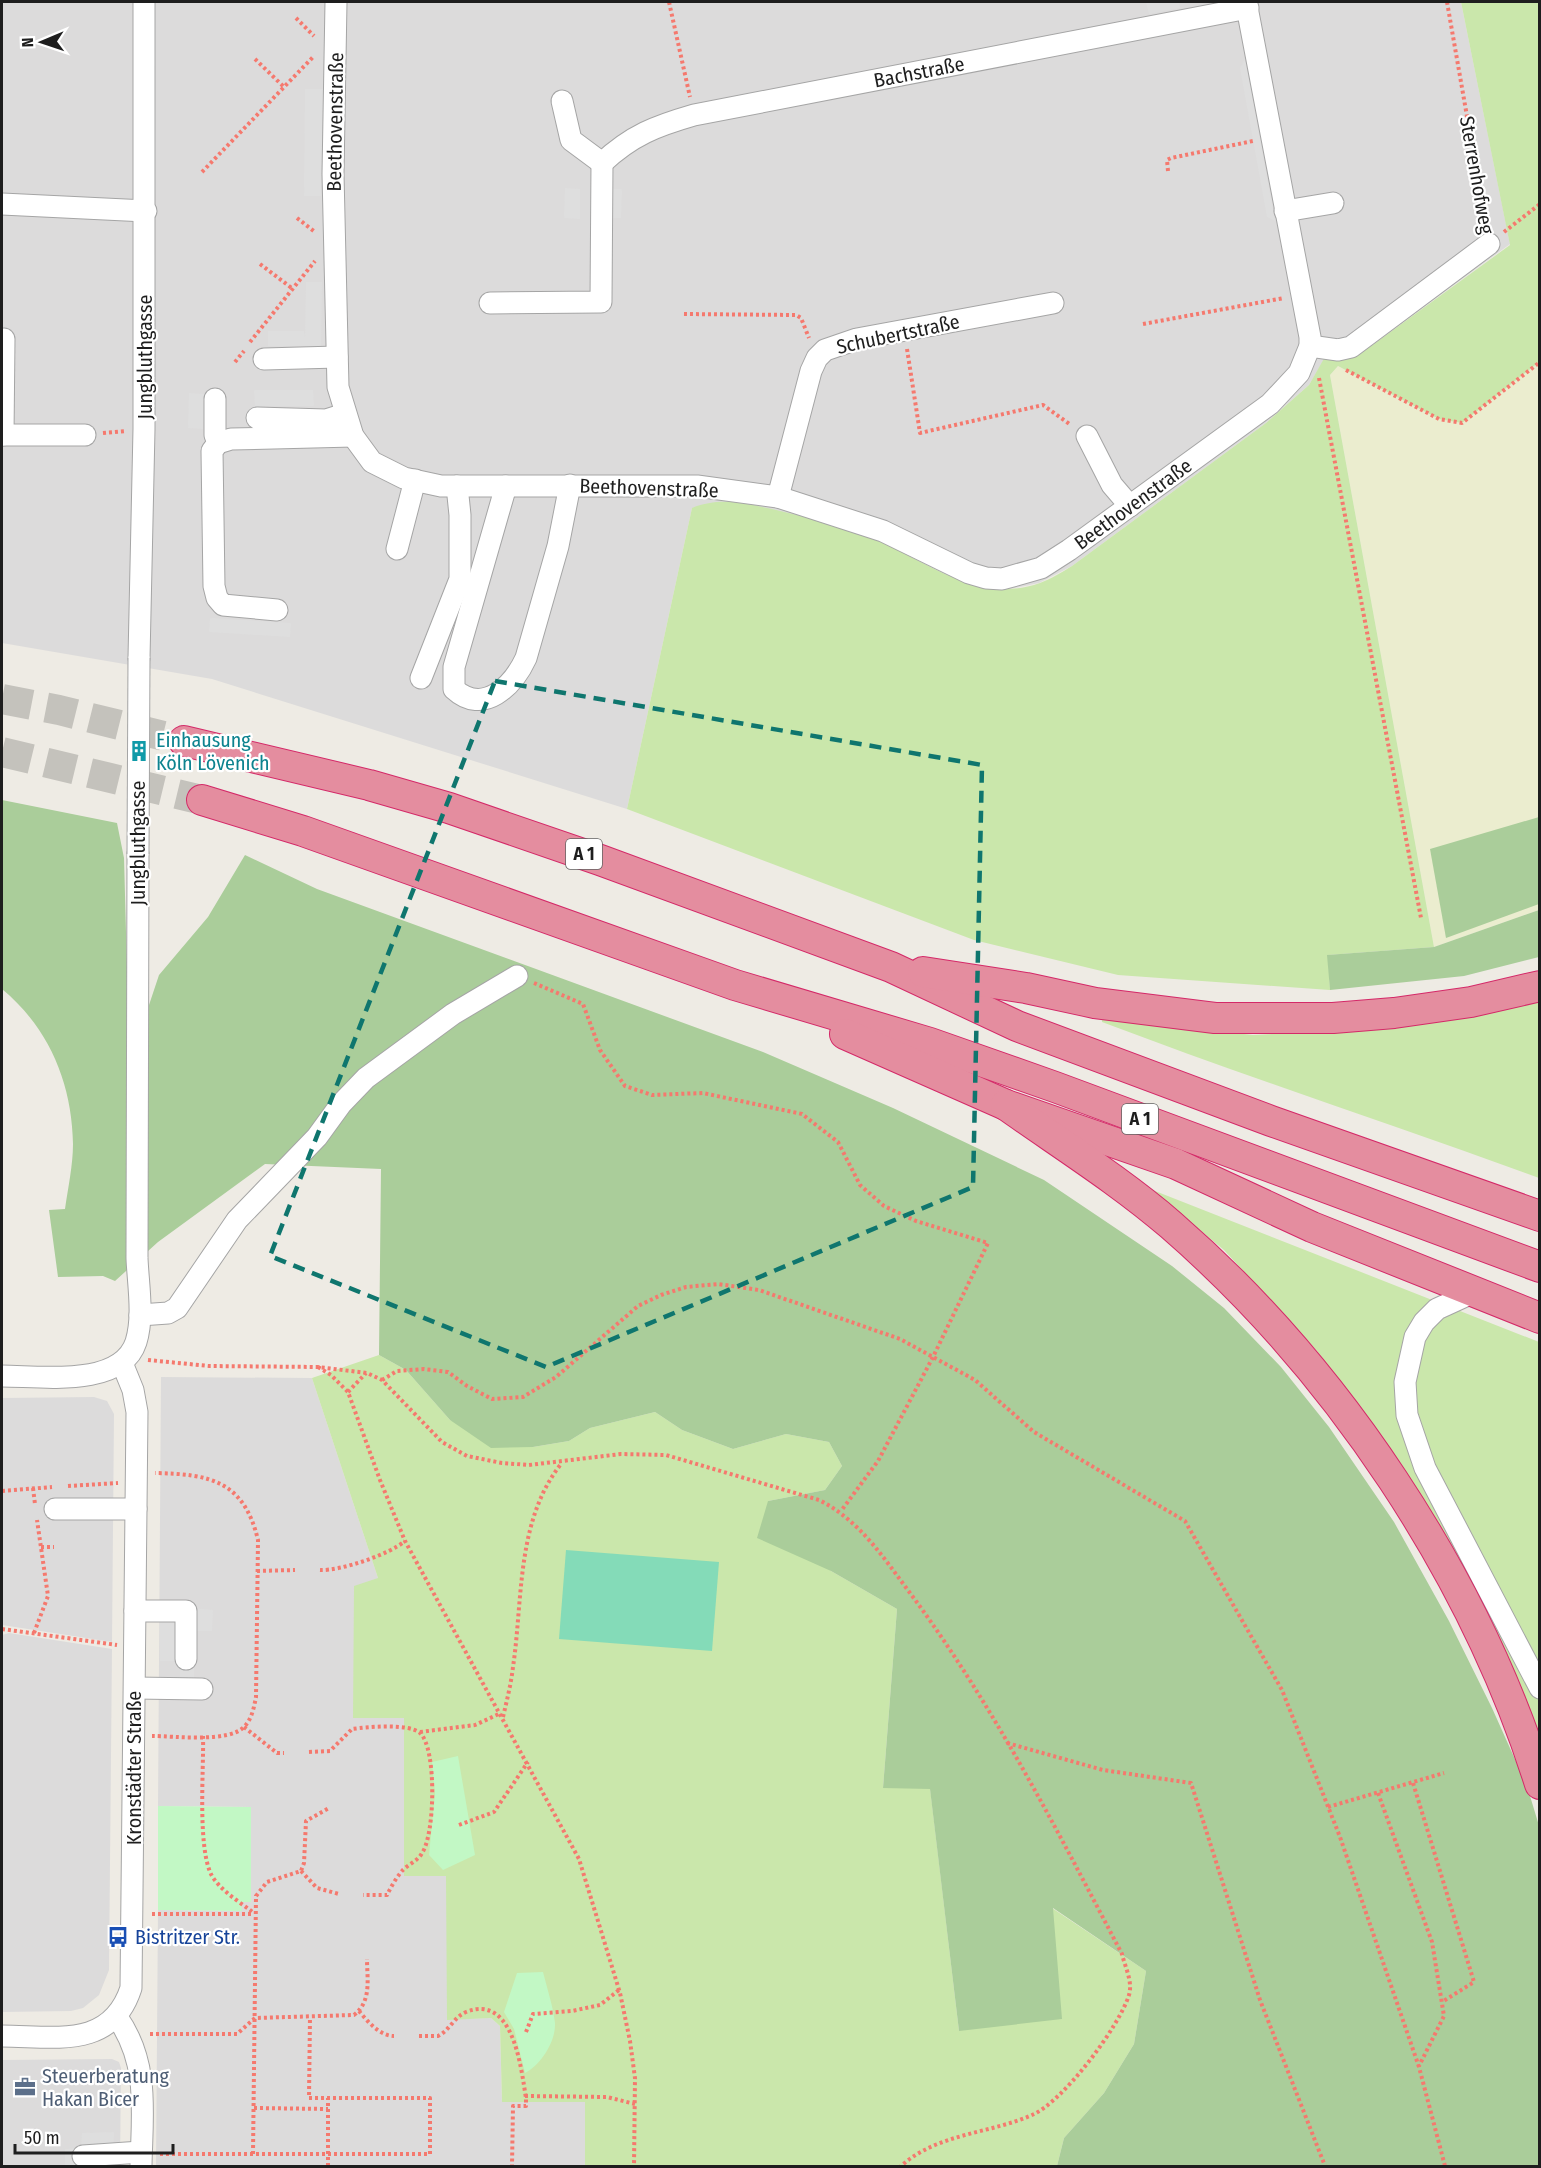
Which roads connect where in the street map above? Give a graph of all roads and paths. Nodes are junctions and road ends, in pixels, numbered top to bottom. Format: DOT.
graph roads {
  1 [pos="144,2"];
  2 [pos="336,2"];
  3 [pos="669,2"];
  4 [pos="1447,2"];
  5 [pos="1247,5"];
  6 [pos="296,18"];
  7 [pos="330,46"];
  8 [pos="255,59"];
  9 [pos="284,87"];
  10 [pos="562,101"];
  11 [pos="694,115"];
  12 [pos="1271,138"];
  13 [pos="602,163"];
  14 [pos="1168,171"];
  15 [pos="202,172"];
  16 [pos="1334,203"];
  17 [pos="2,204"];
  18 [pos="1539,204"];
  19 [pos="146,211"];
  20 [pos="1285,212"];
  21 [pos="1489,244"];
  22 [pos="334,248"];
  23 [pos="260,264"];
  24 [pos="293,289"];
  25 [pos="1300,295"];
  26 [pos="490,303"];
  27 [pos="1053,303"];
  28 [pos="684,314"];
  29 [pos="1143,324"];
  30 [pos="904,331"];
  31 [pos="4,339"];
  32 [pos="1308,352"];
  33 [pos="337,357"];
  34 [pos="264,358"];
  35 [pos="817,358"];
  36 [pos="235,362"];
  37 [pos="1539,362"];
  38 [pos="215,399"];
  39 [pos="345,414"];
  40 [pos="257,418"];
  41 [pos="144,429"];
  42 [pos="2,435"];
  43 [pos="85,435"];
  44 [pos="353,436"];
  45 [pos="1087,436"];
  46 [pos="218,443"];
  47 [pos="415,480"];
  48 [pos="570,485"];
  49 [pos="457,486"];
  50 [pos="506,486"];
  51 [pos="778,497"];
  52 [pos="1130,506"];
  53 [pos="397,549"];
  54 [pos="277,610"];
  55 [pos="421,678"];
  56 [pos="184,741"];
  57 [pos="202,800"];
  58 [pos="1421,918"];
  59 [pos="891,966"];
  60 [pos="517,976"];
  61 [pos="735,985"];
  62 [pos="1539,986"];
  63 [pos="1006,1105"];
  64 [pos="1539,1216"];
  65 [pos="1539,1267"];
  66 [pos="1472,1293"];
  67 [pos="140,1315"];
  68 [pos="1539,1318"];
  69 [pos="933,1357"];
  70 [pos="126,1358"];
  71 [pos="318,1367"];
  72 [pos="367,1373"];
  73 [pos="2,1376"];
  74 [pos="382,1380"];
  75 [pos="348,1392"];
  76 [pos="561,1463"];
  77 [pos="136,1473"];
  78 [pos="33,1488"];
  79 [pos="55,1509"];
  80 [pos="136,1509"];
  81 [pos="841,1511"];
  82 [pos="405,1540"];
  83 [pos="41,1547"];
  84 [pos="54,1547"];
  85 [pos="295,1570"];
  86 [pos="320,1570"];
  87 [pos="257,1571"];
  88 [pos="47,1588"];
  89 [pos="54,1588"];
  90 [pos="135,1611"];
  91 [pos="2,1629"];
  92 [pos="34,1633"];
  93 [pos="135,1645"];
  94 [pos="186,1659"];
  95 [pos="1539,1688"];
  96 [pos="135,1689"];
  97 [pos="202,1689"];
  98 [pos="502,1715"];
  99 [pos="244,1727"];
  100 [pos="419,1732"];
  101 [pos="135,1736"];
  102 [pos="203,1736"];
  103 [pos="1007,1743"];
  104 [pos="309,1752"];
  105 [pos="284,1753"];
  106 [pos="528,1762"];
  107 [pos="1444,1773"];
  108 [pos="1413,1783"];
  109 [pos="1539,1784"];
  110 [pos="1378,1793"];
  111 [pos="1328,1807"];
  112 [pos="328,1808"];
  113 [pos="459,1825"];
  114 [pos="301,1871"];
  115 [pos="339,1894"];
  116 [pos="363,1895"];
  117 [pos="255,1914"];
  118 [pos="134,1915"];
  119 [pos="367,1959"];
  120 [pos="619,1990"];
  121 [pos="1442,2002"];
  122 [pos="359,2011"];
  123 [pos="310,2017"];
  124 [pos="255,2018"];
  125 [pos="123,2025"];
  126 [pos="526,2032"];
  127 [pos="2,2036"];
  128 [pos="394,2036"];
  129 [pos="419,2036"];
  130 [pos="1419,2067"];
  131 [pos="525,2096"];
  132 [pos="328,2098"];
  133 [pos="635,2103"];
  134 [pos="254,2108"];
  135 [pos="328,2109"];
  136 [pos="253,2154"];
  137 [pos="328,2154"];
  138 [pos="83,2156"];
  139 [pos="141,2158"];
  140 [pos="328,2166"];
  141 [pos="512,2166"];
  142 [pos="634,2166"];
  143 [pos="901,2166"];
  144 [pos="1325,2166"];
  145 [pos="1445,2166"];
  1 -- 19 [label="street, Jungbluthgasse"];
  2 -- 7 [label="street, Beethovenstraße"];
  3 -- 11 [label="path"];
  4 -- 21 [label="path, Sterrenhofweg"];
  5 -- 11 [label="street, Bachstraße"];
  5 -- 12 [label="street"];
  6 -- 7 [label="path"];
  7 -- 9 [label="path"];
  7 -- 22 [label="street, Beethovenstraße"];
  8 -- 9 [label="path"];
  9 -- 15 [label="path"];
  10 -- 13 [label="street"];
  11 -- 13 [label="street, Bachstraße"];
  12 -- 14 [label="path"];
  12 -- 20 [label="street"];
  13 -- 26 [label="street"];
  16 -- 20 [label="street"];
  17 -- 19 [label="street"];
  18 -- 21 [label="path"];
  19 -- 41 [label="street, Jungbluthgasse"];
  20 -- 25 [label="street"];
  21 -- 32 [label="street, Sterrenhofweg"];
  22 -- 24 [label="path"];
  22 -- 33 [label="street, Beethovenstraße"];
  23 -- 24 [label="path"];
  24 -- 36 [label="path"];
  25 -- 29 [label="path"];
  25 -- 32 [label="street"];
  27 -- 30 [label="street, Schubertstraße"];
  28 -- 35 [label="path"];
  30 -- 35 [label="street, Schubertstraße"];
  30 -- 45 [label="path"];
  31 -- 42 [label="street"];
  32 -- 37 [label="path"];
  32 -- 52 [label="street, Beethovenstraße"];
  32 -- 58 [label="path"];
  33 -- 34 [label="street"];
  33 -- 39 [label="street, Beethovenstraße"];
  35 -- 51 [label="street, Schubertstraße"];
  38 -- 46 [label="street"];
  39 -- 40 [label="street"];
  39 -- 44 [label="street, Beethovenstraße"];
  41 -- 43 [label="path"];
  41 -- 67 [label="street, Jungbluthgasse, bridge"];
  42 -- 43 [label="street"];
  44 -- 46 [label="street"];
  44 -- 47 [label="street, Beethovenstraße"];
  45 -- 52 [label="street"];
  46 -- 54 [label="street"];
  47 -- 49 [label="street, Beethovenstraße"];
  47 -- 53 [label="street"];
  48 -- 50 [label="street, Beethovenstraße"];
  48 -- 50 [label="street"];
  48 -- 51 [label="street, Beethovenstraße"];
  49 -- 50 [label="street, Beethovenstraße"];
  49 -- 55 [label="street"];
  51 -- 52 [label="street, Beethovenstraße"];
  56 -- 59 [label="highway, A 1"];
  57 -- 61 [label="highway, A 1"];
  59 -- 62 [label="highway"];
  59 -- 64 [label="highway, A 1"];
  60 -- 67 [label="street"];
  60 -- 69 [label="path"];
  61 -- 63 [label="highway"];
  61 -- 65 [label="highway, A 1"];
  63 -- 66 [label="highway"];
  63 -- 109 [label="highway"];
  66 -- 68 [label="highway"];
  66 -- 95 [label="street"];
  67 -- 70 [label="street, Jungbluthgasse"];
  69 -- 74 [label="path"];
  69 -- 81 [label="path"];
  69 -- 111 [label="path"];
  70 -- 71 [label="path"];
  70 -- 73 [label="street"];
  70 -- 77 [label="street, Kronstädter Straße"];
  71 -- 72 [label="path"];
  71 -- 75 [label="path"];
  72 -- 74 [label="path"];
  72 -- 75 [label="path"];
  74 -- 76 [label="path"];
  75 -- 82 [label="path"];
  76 -- 81 [label="path"];
  76 -- 98 [label="path"];
  77 -- 80 [label="street, Kronstädter Straße"];
  77 -- 87 [label="path"];
  78 -- 83 [label="path"];
  79 -- 80 [label="street"];
  80 -- 90 [label="street, Kronstädter Straße"];
  81 -- 103 [label="path"];
  82 -- 86 [label="path"];
  82 -- 98 [label="path"];
  83 -- 84 [label="path"];
  83 -- 88 [label="path"];
  85 -- 87 [label="path"];
  87 -- 99 [label="path"];
  88 -- 89 [label="path"];
  88 -- 92 [label="path"];
  90 -- 93 [label="street, Kronstädter Straße"];
  90 -- 94 [label="street"];
  91 -- 92 [label="path"];
  92 -- 93 [label="path"];
  93 -- 96 [label="street, Kronstädter Straße"];
  96 -- 97 [label="street"];
  96 -- 101 [label="street, Kronstädter Straße"];
  98 -- 100 [label="path"];
  98 -- 106 [label="path"];
  99 -- 102 [label="path"];
  99 -- 105 [label="path"];
  100 -- 104 [label="path"];
  100 -- 116 [label="path"];
  101 -- 102 [label="path"];
  101 -- 118 [label="street, Kronstädter Straße"];
  102 -- 117 [label="path"];
  103 -- 143 [label="path"];
  103 -- 144 [label="path"];
  106 -- 113 [label="path"];
  106 -- 120 [label="path"];
  107 -- 108 [label="path"];
  108 -- 110 [label="path"];
  108 -- 121 [label="path"];
  110 -- 111 [label="path"];
  110 -- 121 [label="path"];
  111 -- 130 [label="path"];
  112 -- 114 [label="path"];
  114 -- 115 [label="path"];
  114 -- 117 [label="path"];
  117 -- 118 [label="path"];
  117 -- 124 [label="path"];
  118 -- 125 [label="street, Kronstädter Straße"];
  119 -- 122 [label="path"];
  120 -- 126 [label="path"];
  120 -- 133 [label="path"];
  121 -- 130 [label="path"];
  122 -- 123 [label="path"];
  122 -- 128 [label="path"];
  123 -- 124 [label="path"];
  123 -- 132 [label="path"];
  124 -- 125 [label="path"];
  124 -- 134 [label="path"];
  125 -- 127 [label="street"];
  125 -- 139 [label="street"];
  129 -- 131 [label="path"];
  130 -- 145 [label="path"];
  131 -- 133 [label="path"];
  131 -- 141 [label="path"];
  132 -- 135 [label="path"];
  132 -- 137 [label="path"];
  133 -- 142 [label="path"];
  134 -- 135 [label="path"];
  134 -- 136 [label="path"];
  135 -- 137 [label="path"];
  136 -- 137 [label="path"];
  136 -- 139 [label="path"];
  137 -- 140 [label="path"];
  138 -- 139 [label="street"];
}
